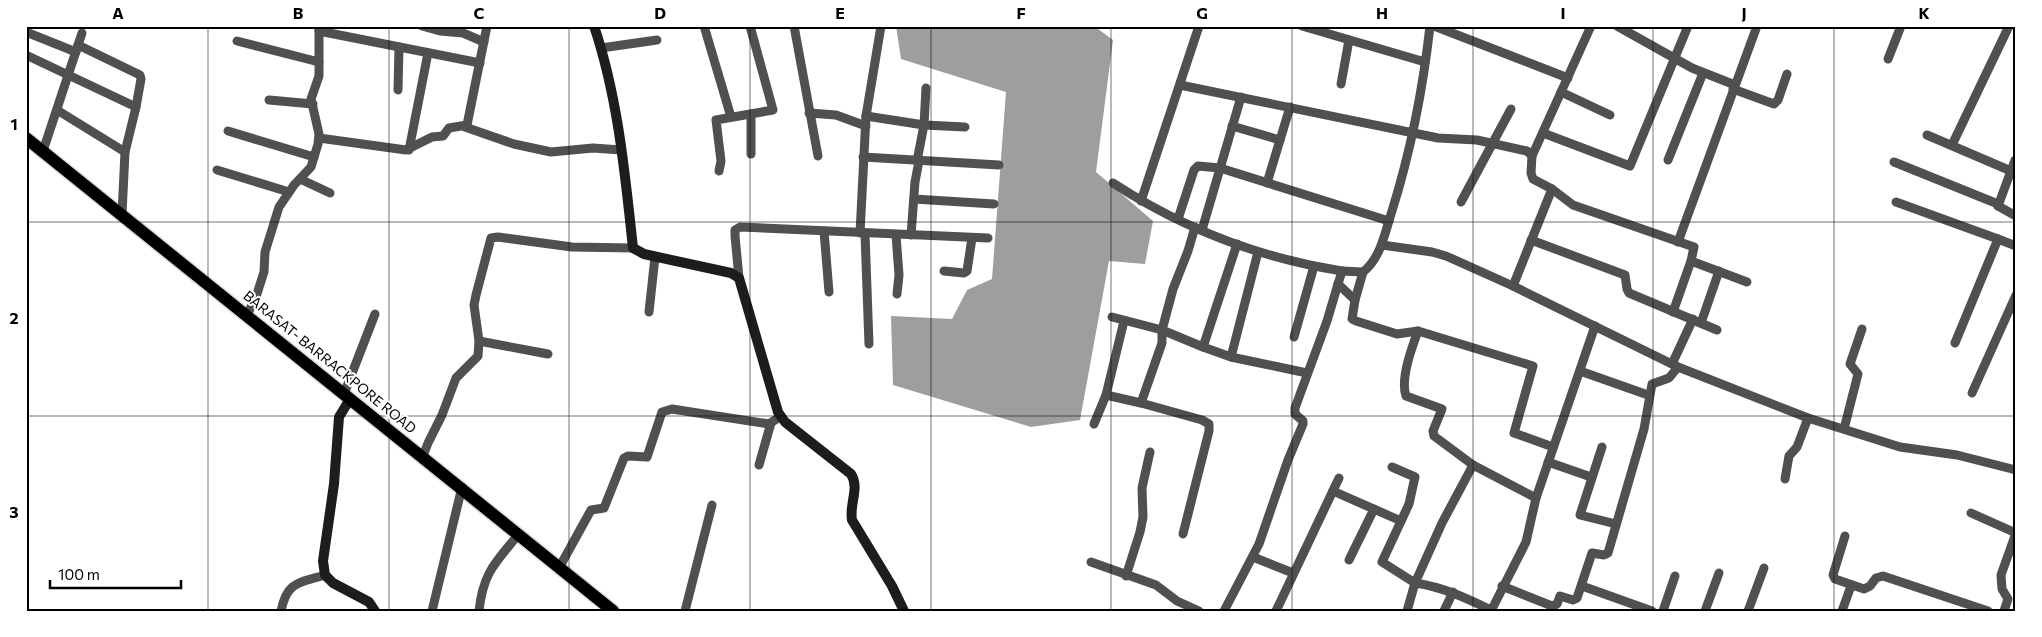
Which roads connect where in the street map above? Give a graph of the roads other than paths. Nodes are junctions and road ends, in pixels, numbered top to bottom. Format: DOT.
graph roads {
  1 [pos="422,26"];
  2 [pos="487,26"];
  3 [pos="594,26"];
  4 [pos="704,26"];
  5 [pos="750,26"];
  6 [pos="794,26"];
  7 [pos="881,26"];
  8 [pos="1199,26"];
  9 [pos="1302,26"];
  10 [pos="1430,26"];
  11 [pos="1434,26"];
  12 [pos="1591,26"];
  13 [pos="1617,26"];
  14 [pos="1688,26"];
  15 [pos="1757,26"];
  16 [pos="1901,26"];
  17 [pos="2009,26"];
  18 [pos="319,29"];
  19 [pos="441,29"];
  20 [pos="26,32"];
  21 [pos="82,33"];
  22 [pos="657,40"];
  23 [pos="1349,40"];
  24 [pos="237,41"];
  25 [pos="484,42"];
  26 [pos="399,47"];
  27 [pos="77,48"];
  28 [pos="601,48"];
  29 [pos="428,53"];
  30 [pos="26,55"];
  31 [pos="1676,59"];
  32 [pos="1888,59"];
  33 [pos="319,62"];
  34 [pos="1425,62"];
  35 [pos="480,64"];
  36 [pos="1702,73"];
  37 [pos="69,74"];
  38 [pos="1787,74"];
  39 [pos="1568,78"];
  40 [pos="1341,84"];
  41 [pos="1180,85"];
  42 [pos="1734,87"];
  43 [pos="926,88"];
  44 [pos="398,90"];
  45 [pos="1561,92"];
  46 [pos="1241,97"];
  47 [pos="269,100"];
  48 [pos="313,104"];
  49 [pos="136,107"];
  50 [pos="1290,107"];
  51 [pos="1511,109"];
  52 [pos="57,110"];
  53 [pos="809,113"];
  54 [pos="751,114"];
  55 [pos="1610,115"];
  56 [pos="866,116"];
  57 [pos="731,117"];
  58 [pos="924,125"];
  59 [pos="866,126"];
  60 [pos="1232,126"];
  61 [pos="465,127"];
  62 [pos="965,127"];
  63 [pos="228,131"];
  64 [pos="1414,132"];
  65 [pos="1543,133"];
  66 [pos="1927,135"];
  67 [pos="26,138"];
  68 [pos="319,138"];
  69 [pos="1280,140"];
  70 [pos="1491,144"];
  71 [pos="1952,145"];
  72 [pos="410,150"];
  73 [pos="621,150"];
  74 [pos="43,151"];
  75 [pos="125,152"];
  76 [pos="751,154"];
  77 [pos="818,156"];
  78 [pos="1532,156"];
  79 [pos="314,157"];
  80 [pos="863,157"];
  81 [pos="1668,160"];
  82 [pos="2016,160"];
  83 [pos="918,161"];
  84 [pos="1894,162"];
  85 [pos="999,165"];
  86 [pos="1220,168"];
  87 [pos="217,170"];
  88 [pos="719,171"];
  89 [pos="2011,171"];
  90 [pos="300,179"];
  91 [pos="1113,183"];
  92 [pos="1267,183"];
  93 [pos="1552,189"];
  94 [pos="289,192"];
  95 [pos="330,193"];
  96 [pos="914,200"];
  97 [pos="1141,201"];
  98 [pos="1461,202"];
  99 [pos="1896,202"];
  100 [pos="994,204"];
  101 [pos="1998,204"];
  102 [pos="122,214"];
  103 [pos="2016,216"];
  104 [pos="1178,220"];
  105 [pos="1389,221"];
  106 [pos="1199,229"];
  107 [pos="824,231"];
  108 [pos="862,234"];
  109 [pos="896,235"];
  110 [pos="911,236"];
  111 [pos="972,238"];
  112 [pos="988,238"];
  113 [pos="1998,239"];
  114 [pos="1531,240"];
  115 [pos="1678,242"];
  116 [pos="1238,244"];
  117 [pos="1382,245"];
  118 [pos="2016,246"];
  119 [pos="634,248"];
  120 [pos="1258,252"];
  121 [pos="655,257"];
  122 [pos="1691,261"];
  123 [pos="1314,266"];
  124 [pos="944,271"];
  125 [pos="1342,271"];
  126 [pos="1719,271"];
  127 [pos="1362,272"];
  128 [pos="739,278"];
  129 [pos="1748,282"];
  130 [pos="1338,284"];
  131 [pos="1512,286"];
  132 [pos="829,292"];
  133 [pos="897,294"];
  134 [pos="2016,295"];
  135 [pos="1355,300"];
  136 [pos="649,312"];
  137 [pos="1674,312"];
  138 [pos="375,314"];
  139 [pos="247,316"];
  140 [pos="1112,317"];
  141 [pos="1124,321"];
  142 [pos="1697,321"];
  143 [pos="1594,326"];
  144 [pos="1862,329"];
  145 [pos="1162,330"];
  146 [pos="1717,330"];
  147 [pos="1418,331"];
  148 [pos="1294,338"];
  149 [pos="479,341"];
  150 [pos="1955,343"];
  151 [pos="869,344"];
  152 [pos="1203,347"];
  153 [pos="548,354"];
  154 [pos="1231,357"];
  155 [pos="1675,365"];
  156 [pos="1580,371"];
  157 [pos="1306,373"];
  158 [pos="1972,393"];
  159 [pos="1106,395"];
  160 [pos="1648,395"];
  161 [pos="347,397"];
  162 [pos="1141,403"];
  163 [pos="781,416"];
  164 [pos="1808,418"];
  165 [pos="771,423"];
  166 [pos="1094,424"];
  167 [pos="1844,429"];
  168 [pos="1553,447"];
  169 [pos="1602,447"];
  170 [pos="1150,452"];
  171 [pos="423,456"];
  172 [pos="1548,462"];
  173 [pos="759,465"];
  174 [pos="1473,466"];
  175 [pos="1392,467"];
  176 [pos="2016,470"];
  177 [pos="1591,477"];
  178 [pos="1339,478"];
  179 [pos="1784,479"];
  180 [pos="462,487"];
  181 [pos="1333,491"];
  182 [pos="1536,498"];
  183 [pos="712,505"];
  184 [pos="1374,509"];
  185 [pos="1971,513"];
  186 [pos="1401,521"];
  187 [pos="1616,524"];
  188 [pos="2016,533"];
  189 [pos="1183,534"];
  190 [pos="518,535"];
  191 [pos="1846,536"];
  192 [pos="1253,557"];
  193 [pos="1349,560"];
  194 [pos="1091,562"];
  195 [pos="559,568"];
  196 [pos="1764,568"];
  197 [pos="1293,573"];
  198 [pos="1719,573"];
  199 [pos="325,575"];
  200 [pos="1126,576"];
  201 [pos="1675,576"];
  202 [pos="1415,583"];
  203 [pos="1502,586"];
  204 [pos="1582,586"];
  205 [pos="1851,586"];
  206 [pos="1453,592"];
  207 [pos="1491,610"];
  208 [pos="281,611"];
  209 [pos="375,611"];
  210 [pos="432,611"];
  211 [pos="479,611"];
  212 [pos="613,611"];
  213 [pos="685,611"];
  214 [pos="904,611"];
  215 [pos="1199,611"];
  216 [pos="1224,611"];
  217 [pos="1276,611"];
  218 [pos="1407,611"];
  219 [pos="1444,611"];
  220 [pos="1652,611"];
  221 [pos="1662,611"];
  222 [pos="1705,611"];
  223 [pos="1748,611"];
  224 [pos="1842,611"];
  225 [pos="1988,611"];
  226 [pos="2004,611"];
  1 -- 19 [label="street"];
  2 -- 25 [label="street"];
  3 -- 28 [label="street"];
  4 -- 57 [label="street"];
  5 -- 54 [label="street"];
  6 -- 53 [label="street"];
  7 -- 56 [label="street"];
  8 -- 41 [label="street"];
  9 -- 23 [label="street"];
  10 -- 34 [label="street"];
  11 -- 39 [label="street"];
  12 -- 39 [label="street"];
  13 -- 31 [label="street"];
  14 -- 31 [label="street"];
  15 -- 42 [label="street"];
  16 -- 32 [label="street"];
  17 -- 71 [label="street"];
  18 -- 26 [label="street"];
  18 -- 33 [label="street"];
  19 -- 25 [label="street"];
  20 -- 27 [label="street"];
  21 -- 27 [label="street"];
  22 -- 28 [label="street"];
  23 -- 34 [label="street"];
  23 -- 40 [label="street"];
  24 -- 33 [label="street"];
  25 -- 35 [label="street"];
  26 -- 29 [label="street"];
  26 -- 44 [label="street"];
  27 -- 37 [label="street"];
  27 -- 49 [label="street"];
  28 -- 73 [label="street"];
  29 -- 35 [label="street"];
  29 -- 72 [label="street"];
  30 -- 37 [label="street"];
  31 -- 36 [label="street"];
  31 -- 65 [label="street"];
  33 -- 48 [label="street"];
  34 -- 64 [label="street"];
  35 -- 61 [label="street"];
  36 -- 42 [label="street"];
  36 -- 81 [label="street"];
  37 -- 49 [label="street"];
  37 -- 52 [label="street"];
  38 -- 42 [label="street"];
  39 -- 45 [label="street"];
  41 -- 46 [label="street"];
  41 -- 97 [label="street"];
  42 -- 115 [label="street"];
  43 -- 58 [label="street"];
  45 -- 55 [label="street"];
  45 -- 65 [label="street"];
  46 -- 50 [label="street"];
  46 -- 60 [label="street"];
  47 -- 48 [label="street"];
  48 -- 68 [label="street"];
  49 -- 75 [label="street"];
  50 -- 64 [label="street"];
  50 -- 69 [label="street"];
  51 -- 70 [label="street"];
  52 -- 74 [label="street"];
  52 -- 75 [label="street"];
  53 -- 59 [label="street"];
  53 -- 77 [label="street"];
  54 -- 57 [label="street"];
  54 -- 76 [label="street"];
  56 -- 58 [label="street"];
  56 -- 59 [label="street"];
  57 -- 88 [label="street"];
  58 -- 62 [label="street"];
  58 -- 83 [label="street"];
  59 -- 80 [label="street"];
  60 -- 69 [label="street"];
  60 -- 86 [label="street"];
  61 -- 72 [label="street"];
  61 -- 73 [label="street"];
  63 -- 79 [label="street"];
  64 -- 70 [label="street"];
  64 -- 105 [label="street"];
  65 -- 78 [label="street"];
  66 -- 71 [label="street"];
  67 -- 74 [label="main road, BARASAT- BARRACKPORE ROAD"];
  68 -- 72 [label="street"];
  68 -- 79 [label="street"];
  69 -- 92 [label="street"];
  70 -- 78 [label="street"];
  70 -- 98 [label="street"];
  71 -- 89 [label="street"];
  73 -- 119 [label="street"];
  74 -- 102 [label="main road, BARASAT- BARRACKPORE ROAD"];
  75 -- 102 [label="street"];
  78 -- 93 [label="street"];
  79 -- 90 [label="street"];
  80 -- 83 [label="street"];
  80 -- 108 [label="street"];
  82 -- 89 [label="street"];
  83 -- 85 [label="street"];
  83 -- 96 [label="street"];
  84 -- 101 [label="street"];
  86 -- 92 [label="street"];
  86 -- 104 [label="street"];
  86 -- 106 [label="street"];
  87 -- 94 [label="street"];
  89 -- 101 [label="street"];
  90 -- 94 [label="street"];
  90 -- 95 [label="street"];
  91 -- 97 [label="street"];
  92 -- 105 [label="street"];
  93 -- 114 [label="street"];
  93 -- 115 [label="street"];
  94 -- 139 [label="street"];
  96 -- 100 [label="street"];
  96 -- 110 [label="street"];
  97 -- 104 [label="street"];
  99 -- 113 [label="street"];
  101 -- 103 [label="street"];
  102 -- 139 [label="main road, BARASAT- BARRACKPORE ROAD"];
  104 -- 106 [label="street"];
  105 -- 117 [label="street"];
  106 -- 116 [label="street"];
  106 -- 145 [label="street"];
  107 -- 108 [label="street"];
  107 -- 128 [label="street"];
  107 -- 132 [label="street"];
  108 -- 109 [label="street"];
  108 -- 151 [label="street"];
  109 -- 110 [label="street"];
  109 -- 133 [label="street"];
  110 -- 111 [label="street"];
  111 -- 112 [label="street"];
  111 -- 124 [label="street"];
  113 -- 118 [label="street"];
  113 -- 150 [label="street"];
  114 -- 131 [label="street"];
  114 -- 137 [label="street"];
  115 -- 122 [label="street"];
  116 -- 120 [label="street"];
  116 -- 152 [label="street"];
  117 -- 127 [label="street"];
  117 -- 131 [label="street"];
  119 -- 121 [label="street"];
  119 -- 149 [label="street"];
  120 -- 123 [label="street"];
  120 -- 154 [label="street"];
  121 -- 128 [label="street"];
  121 -- 136 [label="street"];
  122 -- 126 [label="street"];
  122 -- 137 [label="street"];
  123 -- 125 [label="street"];
  123 -- 148 [label="street"];
  125 -- 127 [label="street"];
  125 -- 130 [label="street"];
  126 -- 129 [label="street"];
  126 -- 142 [label="street"];
  127 -- 135 [label="street"];
  128 -- 163 [label="street"];
  130 -- 135 [label="street"];
  130 -- 157 [label="street"];
  131 -- 143 [label="street"];
  134 -- 158 [label="street"];
  135 -- 147 [label="street"];
  137 -- 142 [label="street"];
  138 -- 161 [label="street"];
  139 -- 161 [label="main road, BARASAT- BARRACKPORE ROAD"];
  140 -- 141 [label="street"];
  141 -- 145 [label="street"];
  141 -- 159 [label="street"];
  142 -- 146 [label="street"];
  142 -- 155 [label="street"];
  143 -- 155 [label="street"];
  143 -- 156 [label="street"];
  144 -- 167 [label="street"];
  145 -- 152 [label="street"];
  145 -- 162 [label="street"];
  147 -- 168 [label="street"];
  147 -- 174 [label="street"];
  149 -- 153 [label="street"];
  149 -- 171 [label="street"];
  152 -- 154 [label="street"];
  154 -- 157 [label="street"];
  155 -- 160 [label="street"];
  155 -- 164 [label="street"];
  156 -- 160 [label="street"];
  156 -- 168 [label="street"];
  157 -- 192 [label="street"];
  159 -- 162 [label="street"];
  159 -- 166 [label="street"];
  160 -- 187 [label="street"];
  161 -- 171 [label="main road, BARASAT- BARRACKPORE ROAD"];
  161 -- 199 [label="street"];
  162 -- 189 [label="street"];
  163 -- 165 [label="street"];
  163 -- 214 [label="street"];
  164 -- 167 [label="street"];
  164 -- 179 [label="street"];
  165 -- 173 [label="street"];
  165 -- 195 [label="street"];
  167 -- 176 [label="street"];
  168 -- 172 [label="street"];
  169 -- 177 [label="street"];
  170 -- 200 [label="street"];
  171 -- 180 [label="main road, BARASAT- BARRACKPORE ROAD"];
  172 -- 177 [label="street"];
  172 -- 182 [label="street"];
  174 -- 182 [label="street"];
  174 -- 202 [label="street"];
  175 -- 186 [label="street"];
  177 -- 187 [label="street"];
  178 -- 181 [label="street"];
  180 -- 190 [label="main road, BARASAT- BARRACKPORE ROAD"];
  180 -- 210 [label="street"];
  181 -- 184 [label="street"];
  181 -- 197 [label="street"];
  182 -- 203 [label="street"];
  183 -- 213 [label="street"];
  184 -- 186 [label="street"];
  184 -- 193 [label="street"];
  185 -- 188 [label="street"];
  186 -- 202 [label="street"];
  187 -- 204 [label="street"];
  188 -- 226 [label="street"];
  190 -- 195 [label="main road, BARASAT- BARRACKPORE ROAD"];
  190 -- 211 [label="street"];
  191 -- 205 [label="street"];
  192 -- 197 [label="street"];
  192 -- 216 [label="street"];
  194 -- 200 [label="street"];
  195 -- 212 [label="main road, BARASAT- BARRACKPORE ROAD"];
  196 -- 223 [label="street"];
  197 -- 217 [label="street"];
  198 -- 222 [label="street"];
  199 -- 208 [label="street"];
  199 -- 209 [label="street"];
  200 -- 215 [label="street"];
  201 -- 221 [label="street"];
  202 -- 206 [label="street"];
  202 -- 218 [label="street"];
  203 -- 204 [label="street"];
  203 -- 207 [label="street"];
  204 -- 220 [label="street"];
  205 -- 224 [label="street"];
  205 -- 225 [label="street"];
  206 -- 207 [label="street"];
  206 -- 219 [label="street"];
}
